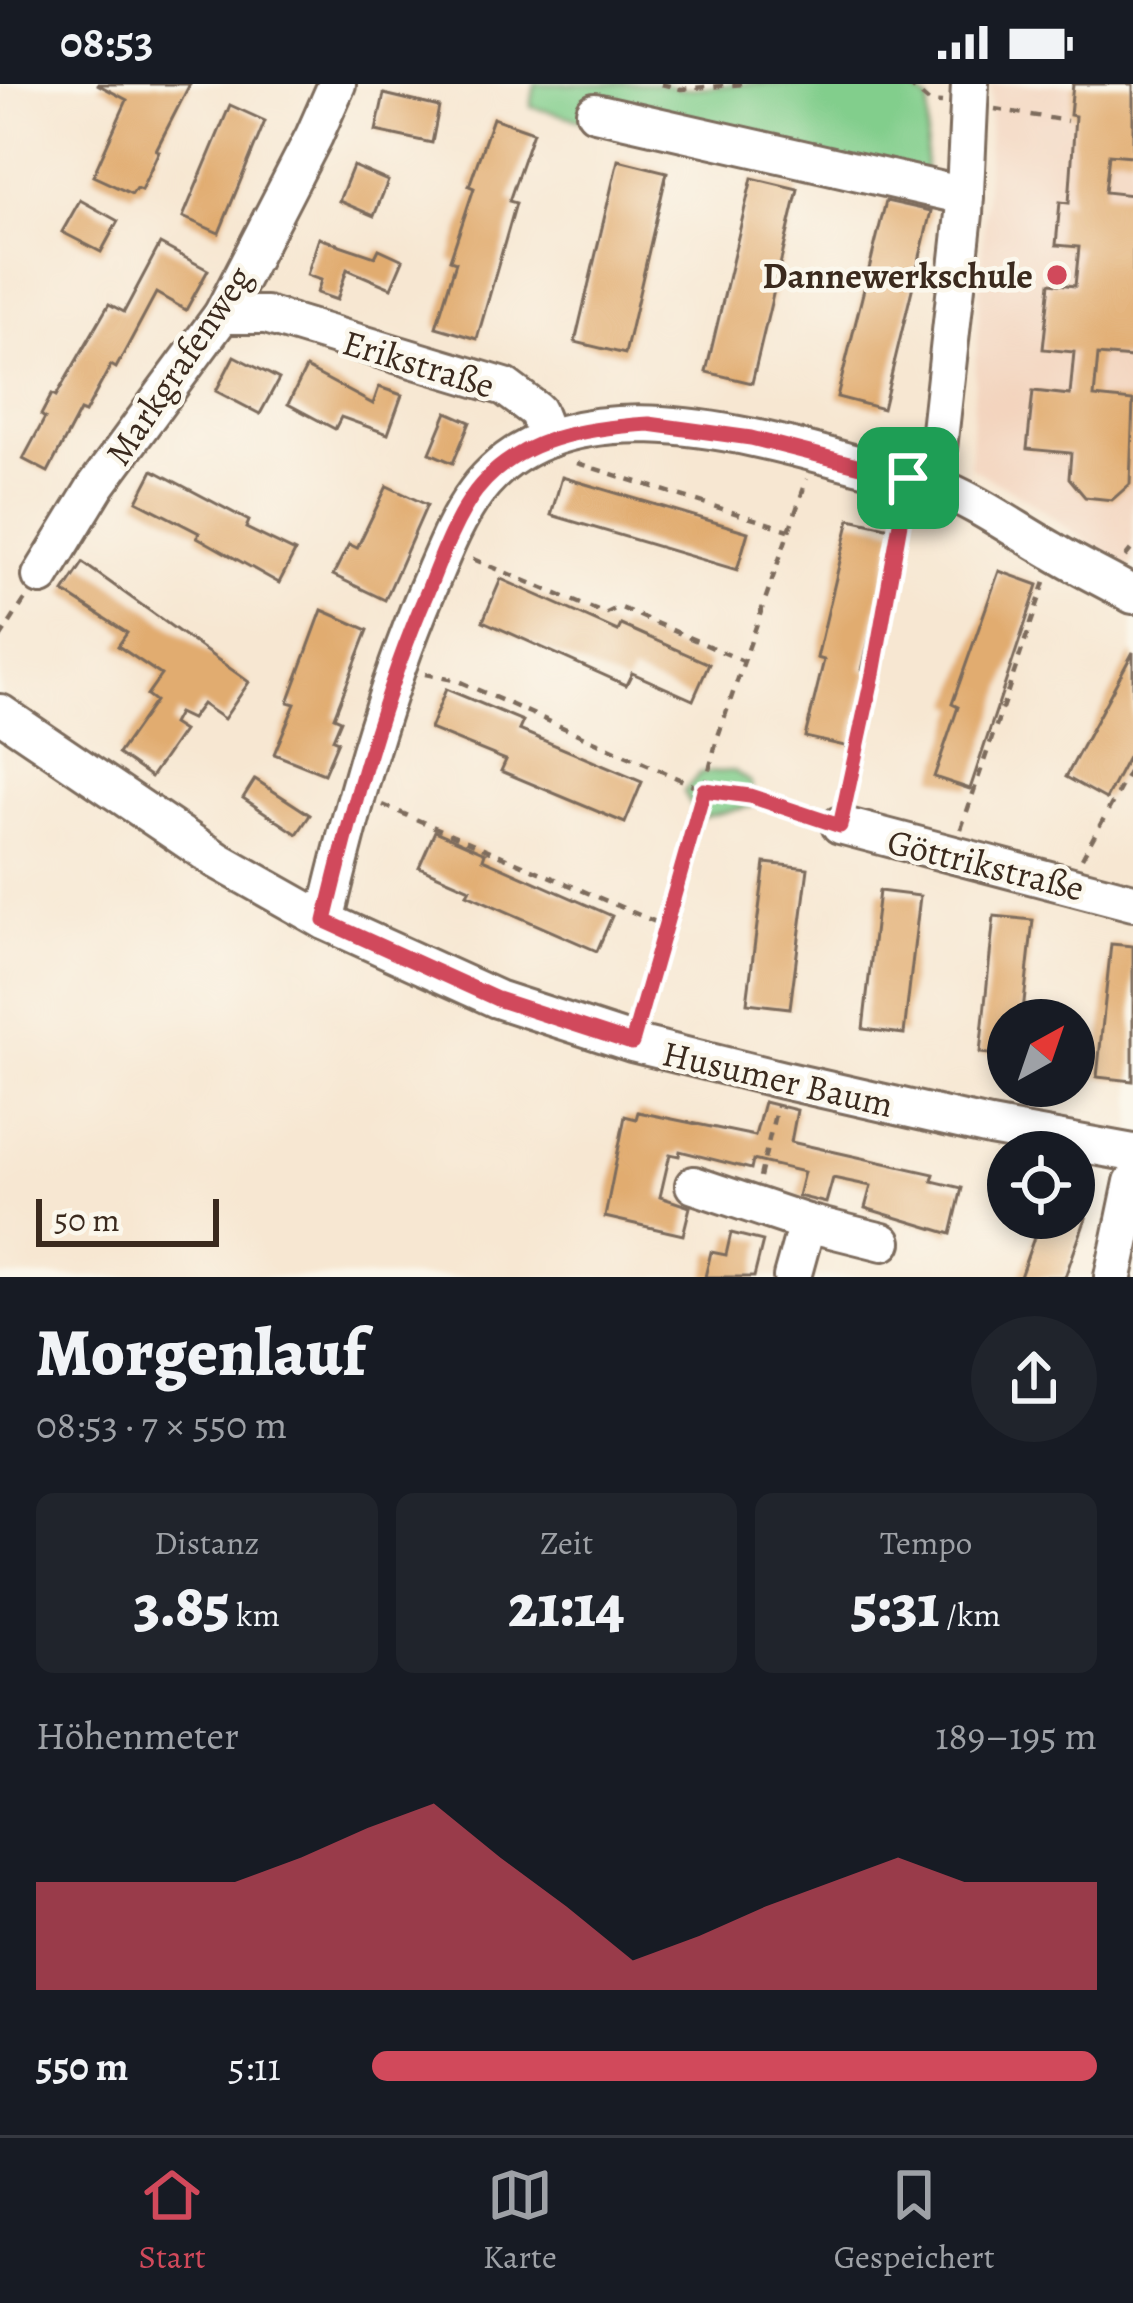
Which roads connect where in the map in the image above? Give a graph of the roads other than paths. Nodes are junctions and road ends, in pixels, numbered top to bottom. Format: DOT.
graph roads {
  1 [pos="337,84"];
  2 [pos="970,84"];
  3 [pos="595,112"];
  4 [pos="965,196"];
  5 [pos="222,315"];
  6 [pos="548,439"];
  7 [pos="921,482"];
  8 [pos="41,576"];
  9 [pos="1133,595"];
  10 [pos="0,713"];
  11 [pos="840,826"];
  12 [pos="1133,902"];
  13 [pos="325,921"];
  14 [pos="1133,1154"];
  15 [pos="1133,1182"];
  16 [pos="694,1185"];
  17 [pos="807,1223"];
  18 [pos="883,1242"];
  19 [pos="792,1277"];
  20 [pos="1113,1277"];
  1 -- 5 [label="street, Markgrafenweg"];
  2 -- 4 [label="street"];
  3 -- 4 [label="street"];
  4 -- 7 [label="street"];
  5 -- 6 [label="street, Erikstraße"];
  5 -- 8 [label="street, Markgrafenweg"];
  6 -- 7 [label="street"];
  6 -- 13 [label="street"];
  7 -- 9 [label="street"];
  10 -- 13 [label="street, Husumer Baum"];
  11 -- 12 [label="street, Göttrikstraße"];
  13 -- 14 [label="street, Husumer Baum"];
  15 -- 20 [label="street"];
  16 -- 17 [label="street"];
  17 -- 18 [label="street"];
  17 -- 19 [label="street"];
}
